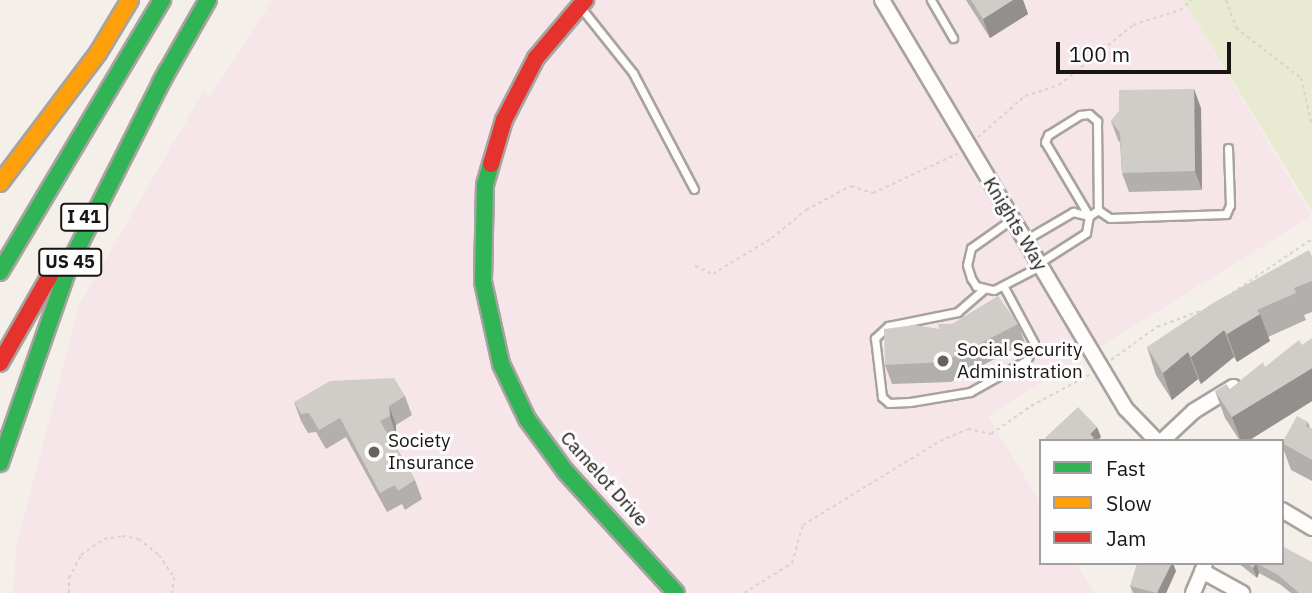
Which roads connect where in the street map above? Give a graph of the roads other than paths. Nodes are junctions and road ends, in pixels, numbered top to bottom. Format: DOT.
graph roads {
  1 [pos="130,0"];
  2 [pos="162,0"];
  3 [pos="208,0"];
  4 [pos="882,0"];
  5 [pos="931,0"];
  6 [pos="582,3"];
  7 [pos="953,37"];
  8 [pos="167,71"];
  9 [pos="1228,148"];
  10 [pos="0,183"];
  11 [pos="694,189"];
  12 [pos="1098,210"];
  13 [pos="1089,216"];
  14 [pos="1012,219"];
  15 [pos="1024,240"];
  16 [pos="1039,265"];
  17 [pos="0,272"];
  18 [pos="1004,287"];
  19 [pos="984,289"];
  20 [pos="0,363"];
  21 [pos="1246,379"];
  22 [pos="1155,439"];
  23 [pos="1165,439"];
  24 [pos="0,463"];
  25 [pos="1284,511"];
  26 [pos="1312,528"];
  27 [pos="1204,567"];
  28 [pos="676,593"];
  29 [pos="1193,593"];
  30 [pos="1242,593"];
  1 -- 10 [label="main road"];
  2 -- 17 [label="main road, I 41"];
  3 -- 8 [label="main road, I 41"];
  4 -- 14 [label="street, Knights Way"];
  5 -- 7 [label="lane"];
  6 -- 11 [label="lane"];
  6 -- 28 [label="main road, Camelot Drive"];
  8 -- 20 [label="main road, I 41"];
  8 -- 24 [label="main road, US 45"];
  9 -- 12 [label="lane"];
  12 -- 13 [label="lane"];
  12 -- 13 [label="lane"];
  13 -- 15 [label="lane"];
  13 -- 16 [label="lane"];
  14 -- 15 [label="street, Knights Way"];
  14 -- 19 [label="lane"];
  15 -- 16 [label="street, Knights Way"];
  16 -- 18 [label="lane"];
  16 -- 22 [label="street, Knights Way"];
  18 -- 19 [label="lane"];
  18 -- 19 [label="lane"];
  21 -- 23 [label="street"];
  25 -- 26 [label="street"];
  27 -- 29 [label="street"];
  27 -- 30 [label="street"];
}
